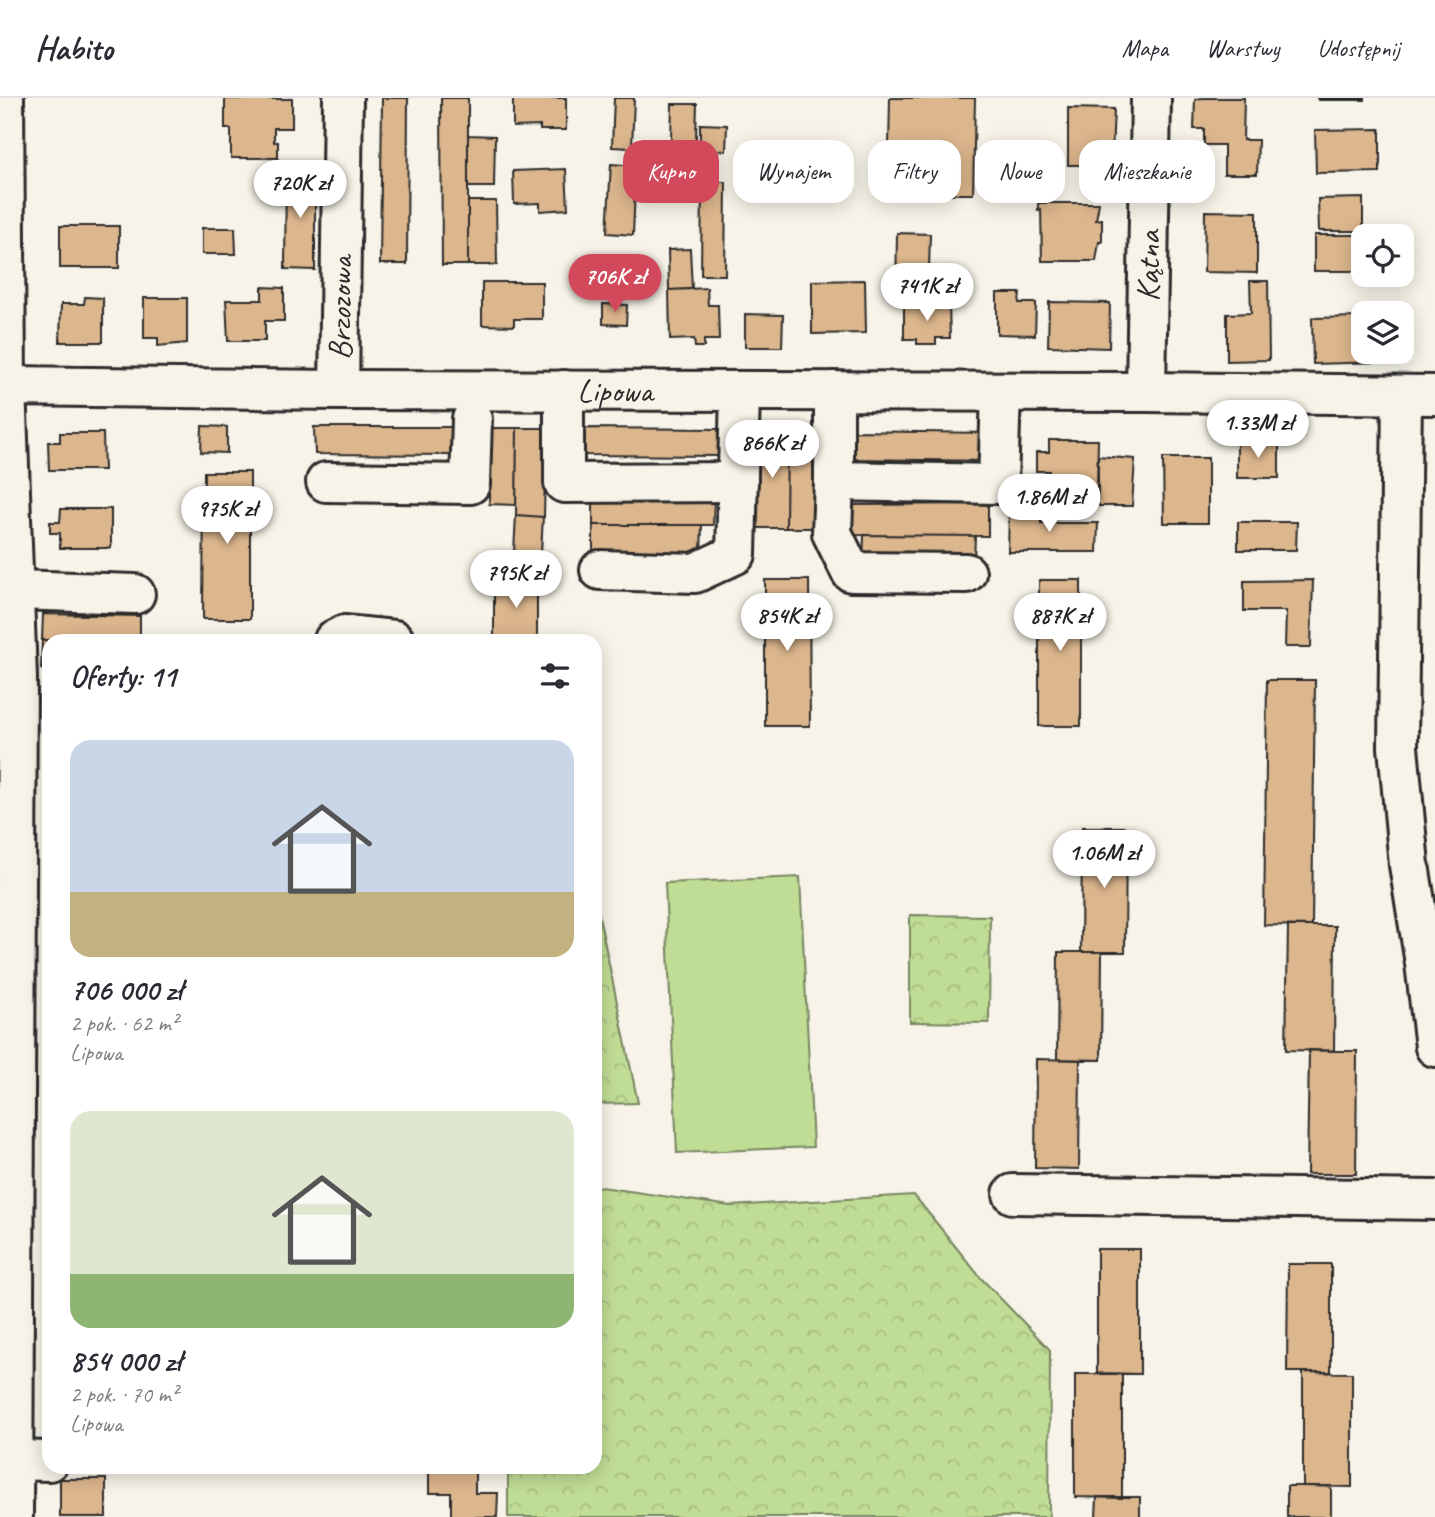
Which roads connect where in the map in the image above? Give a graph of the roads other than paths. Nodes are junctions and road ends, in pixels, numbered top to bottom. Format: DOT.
graph roads {
  1 [pos="4,98"];
  2 [pos="343,98"];
  3 [pos="1150,98"];
  4 [pos="6,386"];
  5 [pos="339,390"];
  6 [pos="564,390"];
  7 [pos="740,391"];
  8 [pos="834,391"];
  9 [pos="1002,392"];
  10 [pos="1146,392"];
  11 [pos="1418,395"];
  12 [pos="472,419"];
  13 [pos="834,481"];
  14 [pos="326,482"];
  15 [pos="738,482"];
  16 [pos="600,570"];
  17 [pos="965,573"];
  18 [pos="16,590"];
  19 [pos="135,594"];
  20 [pos="21,686"];
  21 [pos="1422,865"];
  22 [pos="1435,1047"];
  23 [pos="1013,1194"];
  24 [pos="1435,1200"];
  25 [pos="31,1460"];
  26 [pos="13,1517"];
  1 -- 4 [label="street"];
  2 -- 5 [label="street, Brzozowa"];
  3 -- 10 [label="street, Kątna"];
  4 -- 5 [label="street, Lipowa"];
  4 -- 18 [label="street"];
  5 -- 6 [label="street, Lipowa"];
  6 -- 7 [label="street, Lipowa"];
  6 -- 15 [label="street"];
  7 -- 8 [label="street, Lipowa"];
  7 -- 15 [label="street"];
  8 -- 9 [label="street, Lipowa"];
  8 -- 13 [label="street"];
  9 -- 10 [label="street, Lipowa"];
  9 -- 13 [label="street"];
  10 -- 11 [label="street, Lipowa"];
  11 -- 21 [label="street"];
  12 -- 14 [label="street"];
  13 -- 17 [label="street"];
  15 -- 16 [label="street"];
  18 -- 19 [label="street"];
  18 -- 20 [label="street"];
  20 -- 25 [label="street"];
  21 -- 22 [label="street"];
  23 -- 24 [label="street"];
  25 -- 26 [label="street"];
}
